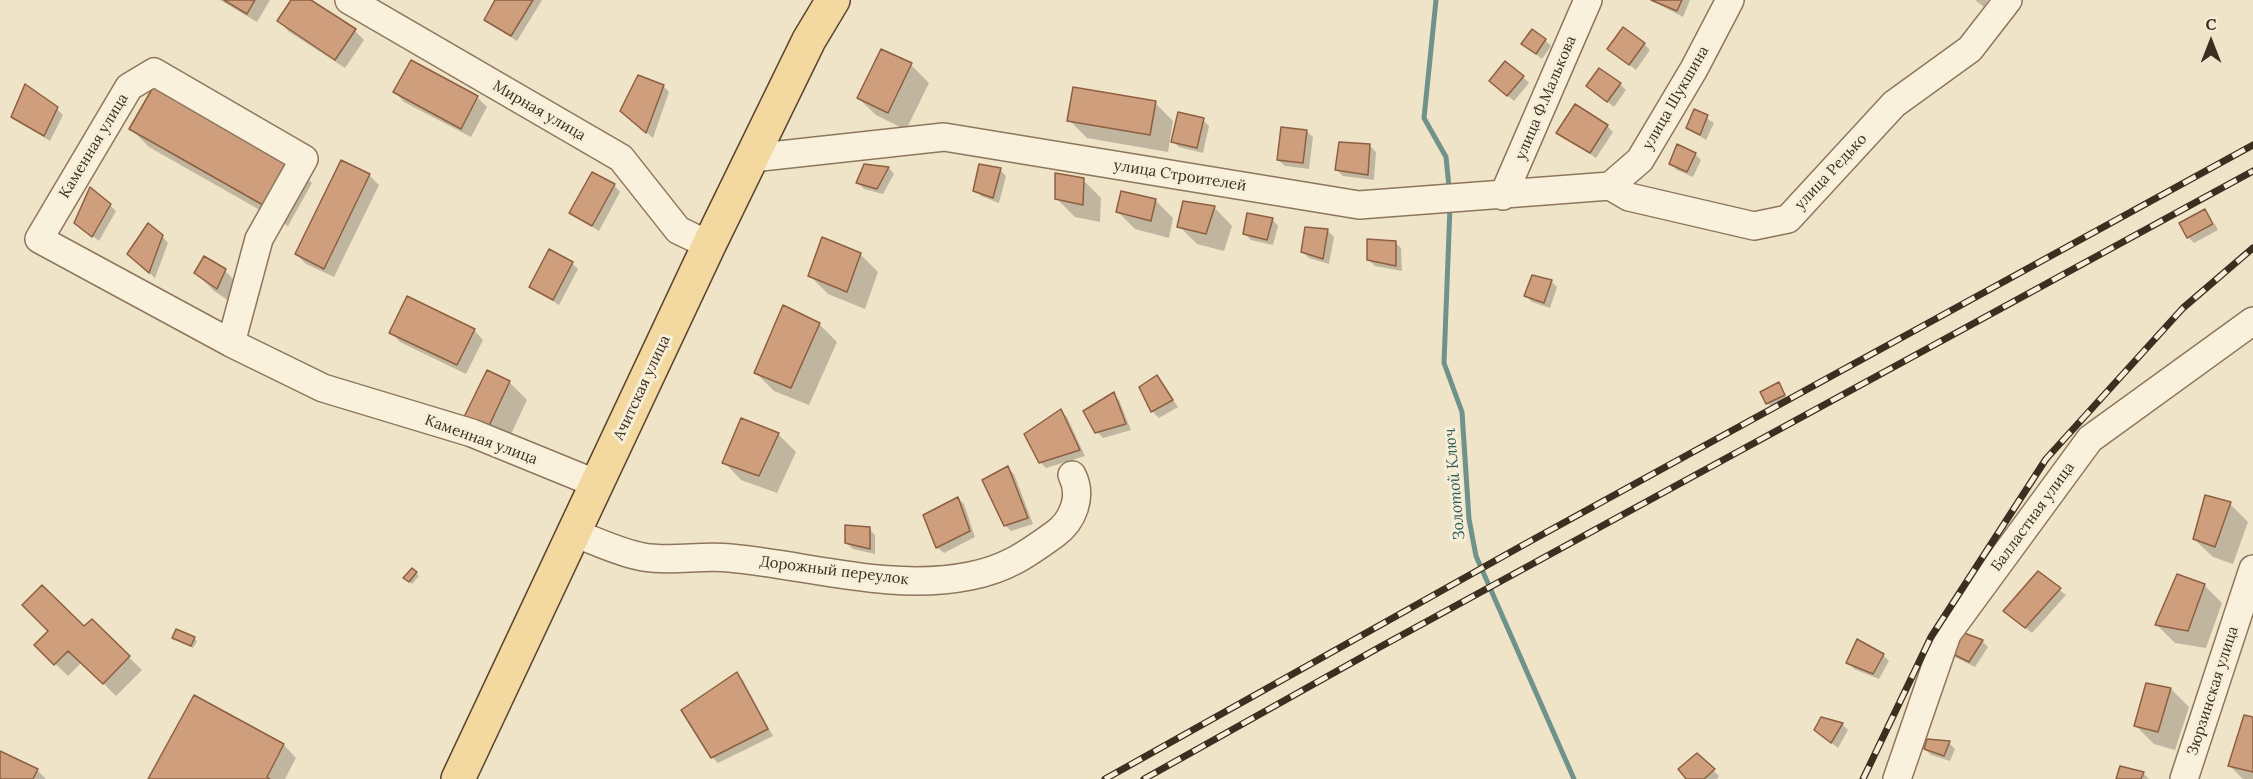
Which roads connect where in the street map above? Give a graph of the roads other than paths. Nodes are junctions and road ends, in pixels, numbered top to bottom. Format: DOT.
graph roads {
  1 [pos="349,0"];
  2 [pos="833,0"];
  3 [pos="1588,0"];
  4 [pos="1730,0"];
  5 [pos="2008,0"];
  6 [pos="752,158"];
  7 [pos="1610,186"];
  8 [pos="1503,196"];
  9 [pos="709,245"];
  10 [pos="2253,321"];
  11 [pos="231,343"];
  12 [pos="1072,475"];
  13 [pos="597,484"];
  14 [pos="574,533"];
  15 [pos="2253,568"];
  16 [pos="458,779"];
  17 [pos="1897,779"];
  18 [pos="2184,779"];
  1 -- 9 [label="street, Мирная улица"];
  2 -- 6 [label="main road, Ачитская улица"];
  3 -- 8 [label="street, улица Ф.Малькова"];
  4 -- 7 [label="street, улица Шукшина"];
  5 -- 7 [label="street, улица Редько"];
  6 -- 8 [label="street, улица Строителей"];
  6 -- 9 [label="main road, Ачитская улица"];
  7 -- 8 [label="street, улица Строителей"];
  9 -- 13 [label="main road, Ачитская улица"];
  10 -- 17 [label="street, Балластная улица"];
  11 -- 11 [label="street, Каменная улица"];
  11 -- 13 [label="street, Каменная улица"];
  12 -- 14 [label="street, Дорожный переулок"];
  13 -- 14 [label="main road, Ачитская улица"];
  14 -- 16 [label="main road, Ачитская улица"];
  15 -- 18 [label="street, Зюрзинская улица"];
}
